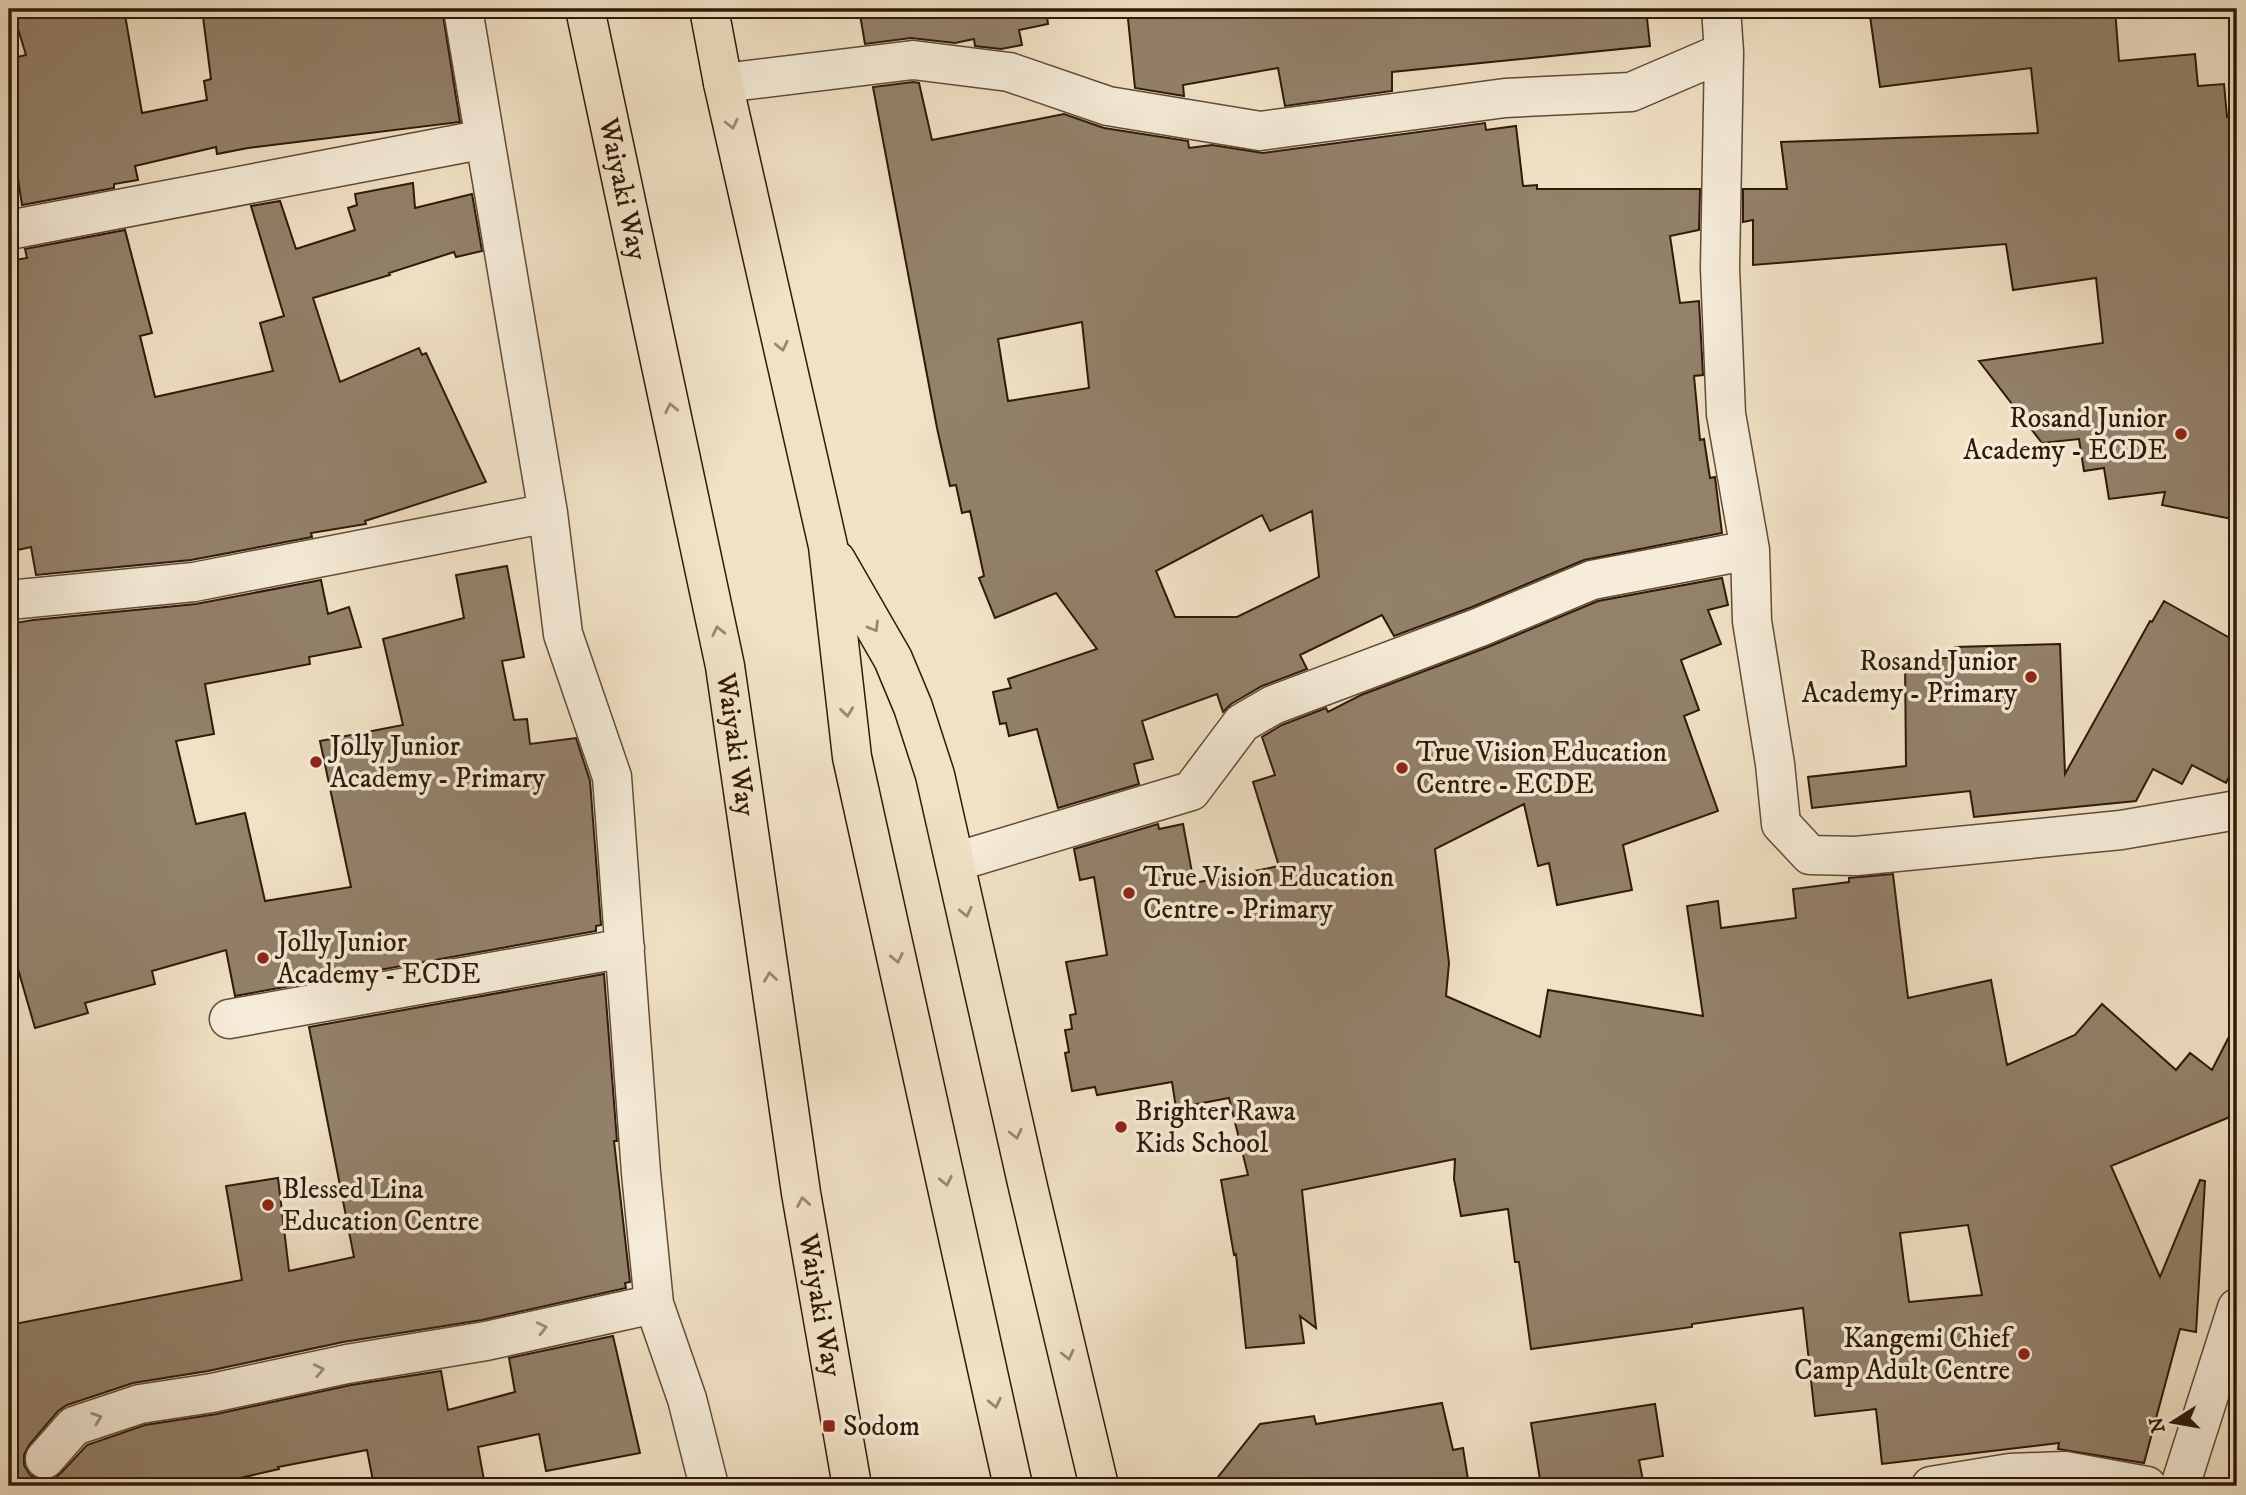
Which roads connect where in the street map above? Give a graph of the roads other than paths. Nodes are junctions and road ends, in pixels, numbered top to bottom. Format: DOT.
graph roads {
  1 [pos="463,9"];
  2 [pos="585,9"];
  3 [pos="709,9"];
  4 [pos="1721,9"];
  5 [pos="1724,52"];
  6 [pos="723,83"];
  7 [pos="485,139"];
  8 [pos="9,230"];
  9 [pos="548,513"];
  10 [pos="828,547"];
  11 [pos="1750,551"];
  12 [pos="9,600"];
  13 [pos="2237,810"];
  14 [pos="955,862"];
  15 [pos="625,948"];
  16 [pos="229,1019"];
  17 [pos="654,1304"];
  18 [pos="2237,1308"];
  19 [pos="45,1459"];
  20 [pos="709,1486"];
  21 [pos="852,1486"];
  22 [pos="1013,1486"];
  23 [pos="1099,1486"];
  24 [pos="1931,1486"];
  25 [pos="2147,1486"];
  26 [pos="2180,1486"];
  1 -- 7 [label="street"];
  21 -- 2 [label="highway, Waiyaki Way, one-way"];
  3 -- 6 [label="highway"];
  4 -- 5 [label="street"];
  5 -- 6 [label="street"];
  5 -- 11 [label="street"];
  6 -- 10 [label="highway, one-way"];
  7 -- 8 [label="street"];
  7 -- 9 [label="street"];
  9 -- 12 [label="street"];
  9 -- 15 [label="street"];
  10 -- 14 [label="highway, one-way"];
  10 -- 22 [label="highway, one-way"];
  11 -- 13 [label="street"];
  11 -- 14 [label="street"];
  14 -- 23 [label="highway, one-way"];
  15 -- 16 [label="street"];
  15 -- 17 [label="street"];
  19 -- 17 [label="street, one-way"];
  17 -- 20 [label="street"];
  18 -- 26 [label="street"];
  24 -- 25 [label="street"];
}
